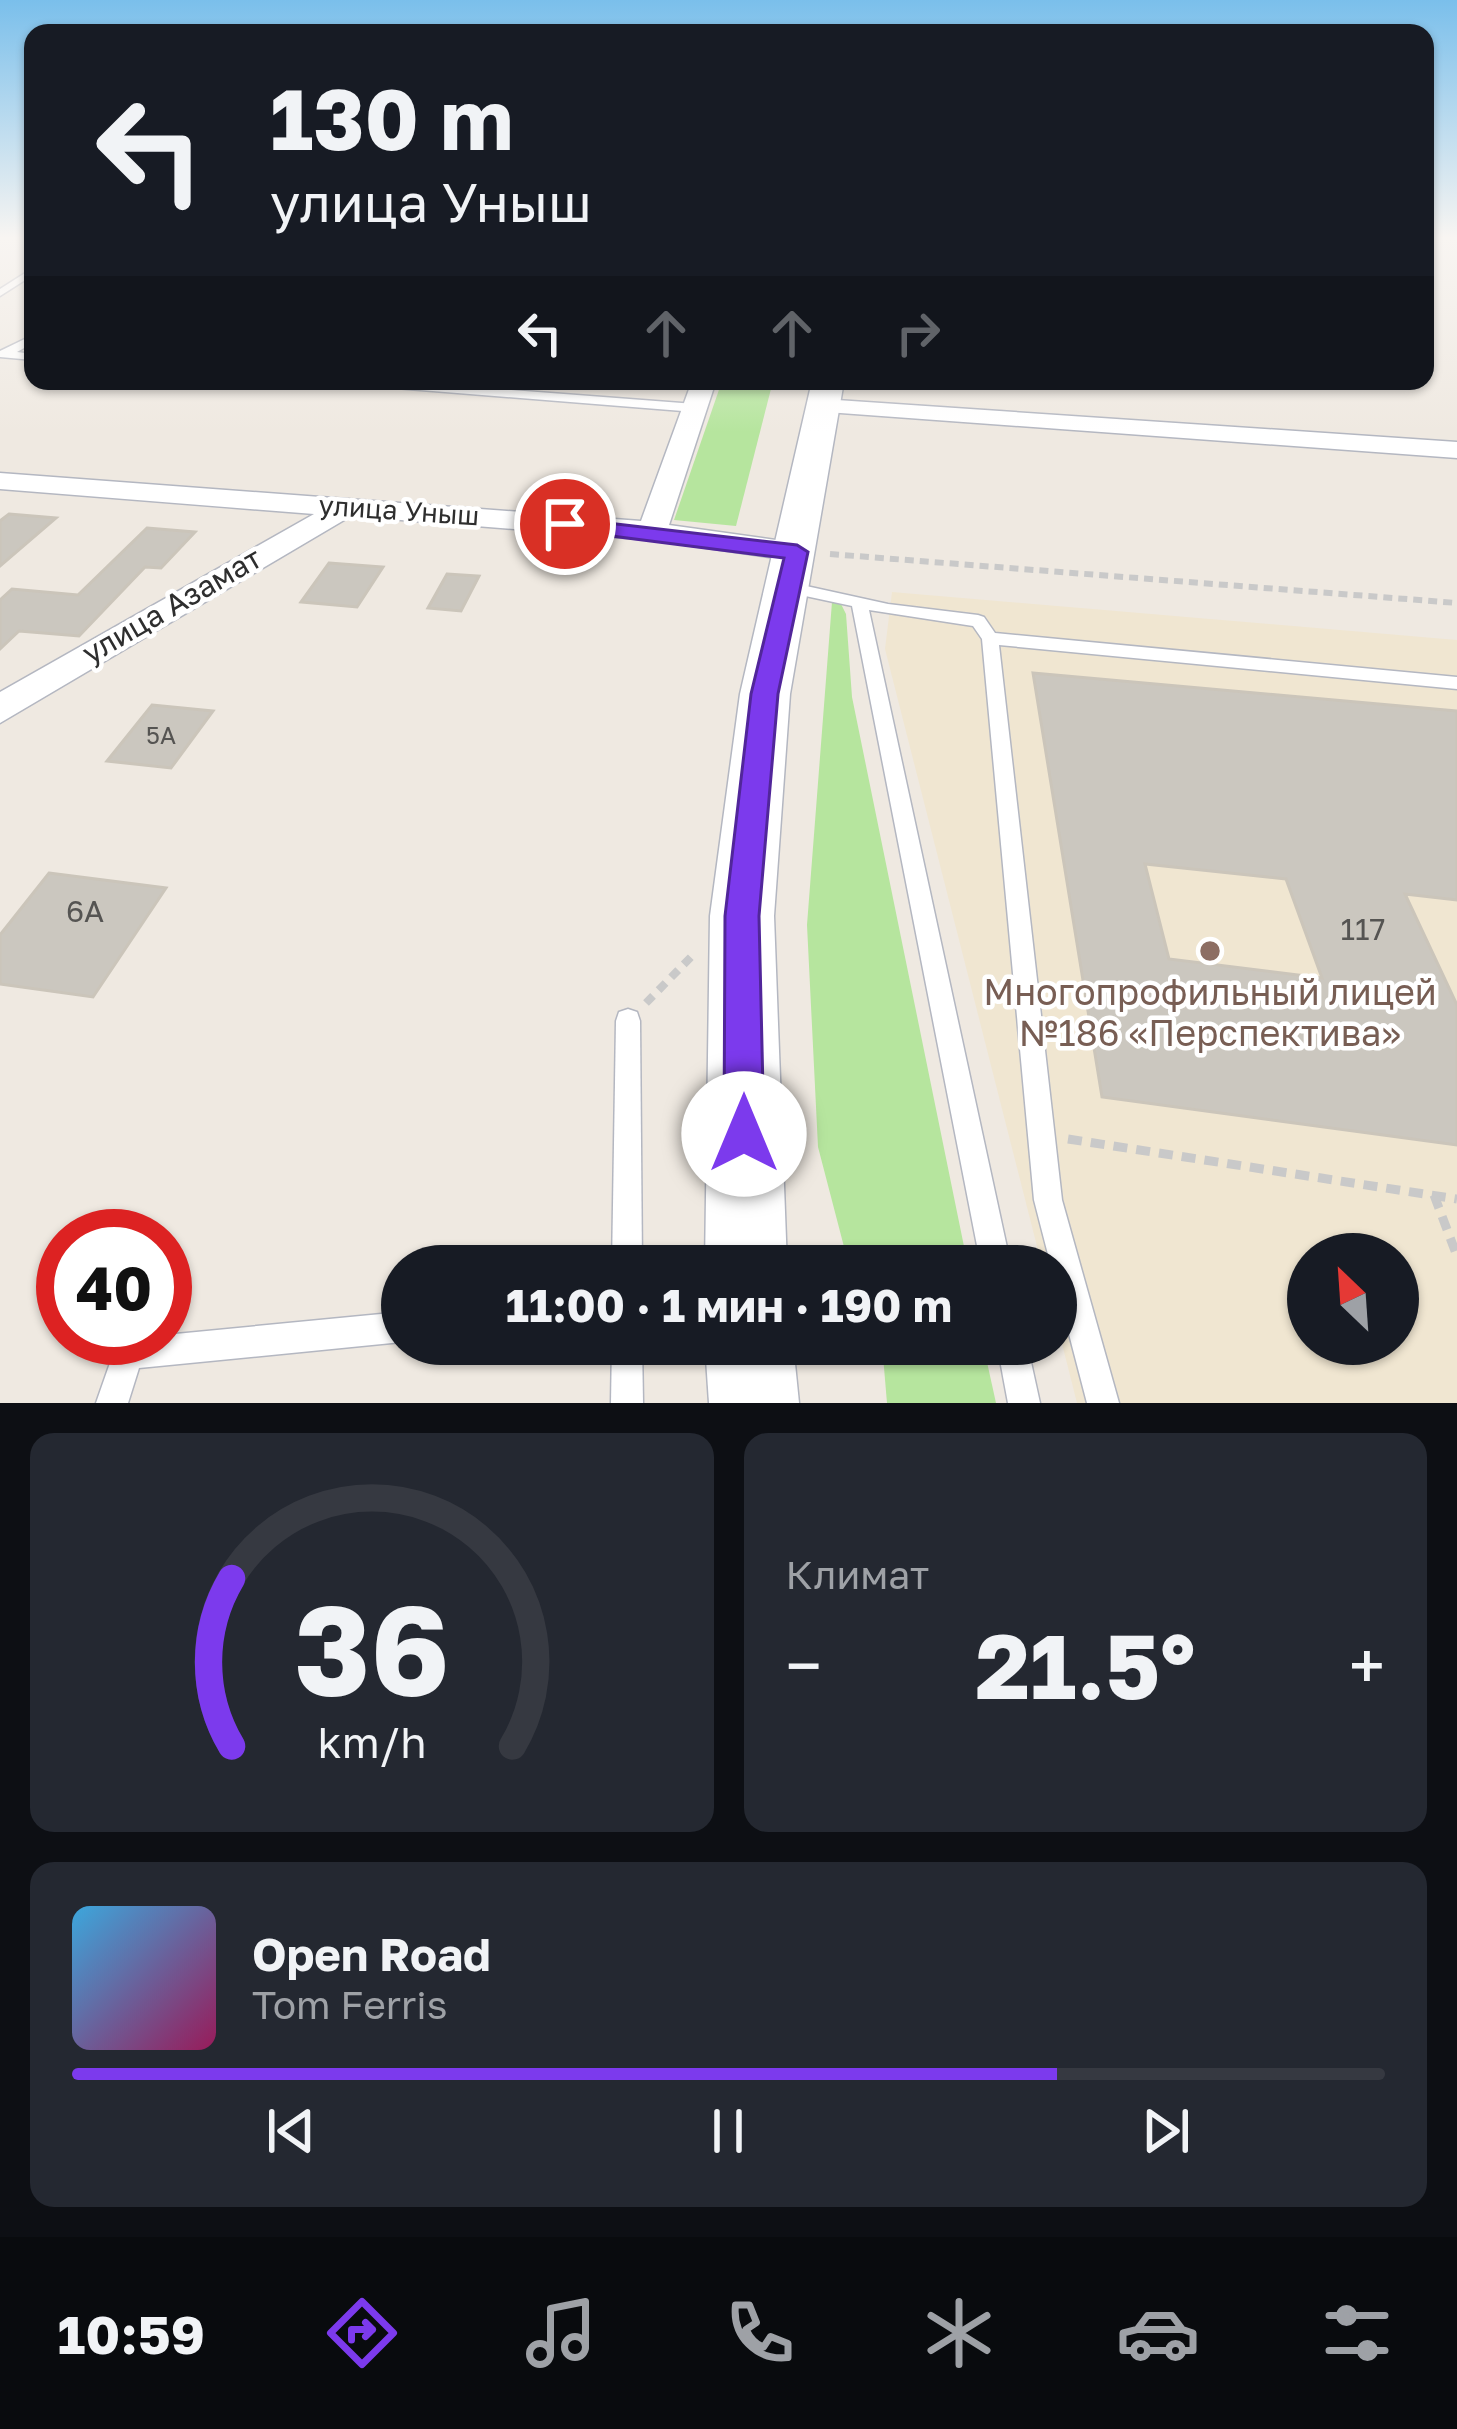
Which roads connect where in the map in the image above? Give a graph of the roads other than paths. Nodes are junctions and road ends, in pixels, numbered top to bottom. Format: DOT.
graph roads {
  1 [pos="462,390"];
  2 [pos="701,390"];
  3 [pos="825,393"];
  4 [pos="695,408"];
  5 [pos="1457,450"];
  6 [pos="0,482"];
  7 [pos="347,507"];
  8 [pos="652,531"];
  9 [pos="793,569"];
  10 [pos="859,603"];
  11 [pos="989,638"];
  12 [pos="1457,682"];
  13 [pos="0,709"];
  14 [pos="628,1021"];
  15 [pos="627,1245"];
  16 [pos="746,1245"];
  17 [pos="992,1245"];
  18 [pos="381,1329"];
  19 [pos="627,1365"];
  20 [pos="751,1365"];
  21 [pos="1016,1365"];
  22 [pos="112,1403"];
  23 [pos="627,1403"];
  24 [pos="754,1403"];
  25 [pos="1024,1403"];
  26 [pos="1103,1403"];
  1 -- 4 [label="lane"];
  2 -- 4 [label="street"];
  3 -- 5 [label="street"];
  3 -- 9 [label="street"];
  4 -- 8 [label="street"];
  6 -- 7 [label="street, улица Уныш"];
  7 -- 8 [label="street, улица Уныш"];
  7 -- 13 [label="street, улица Азамат"];
  8 -- 9 [label="street, улица Уныш"];
  9 -- 10 [label="lane"];
  9 -- 16 [label="street"];
  10 -- 11 [label="lane"];
  10 -- 17 [label="lane"];
  11 -- 12 [label="lane"];
  11 -- 26 [label="lane"];
  14 -- 15 [label="lane"];
  18 -- 22 [label="lane"];
  19 -- 23 [label="lane"];
  20 -- 24 [label="street"];
  21 -- 25 [label="lane"];
}
